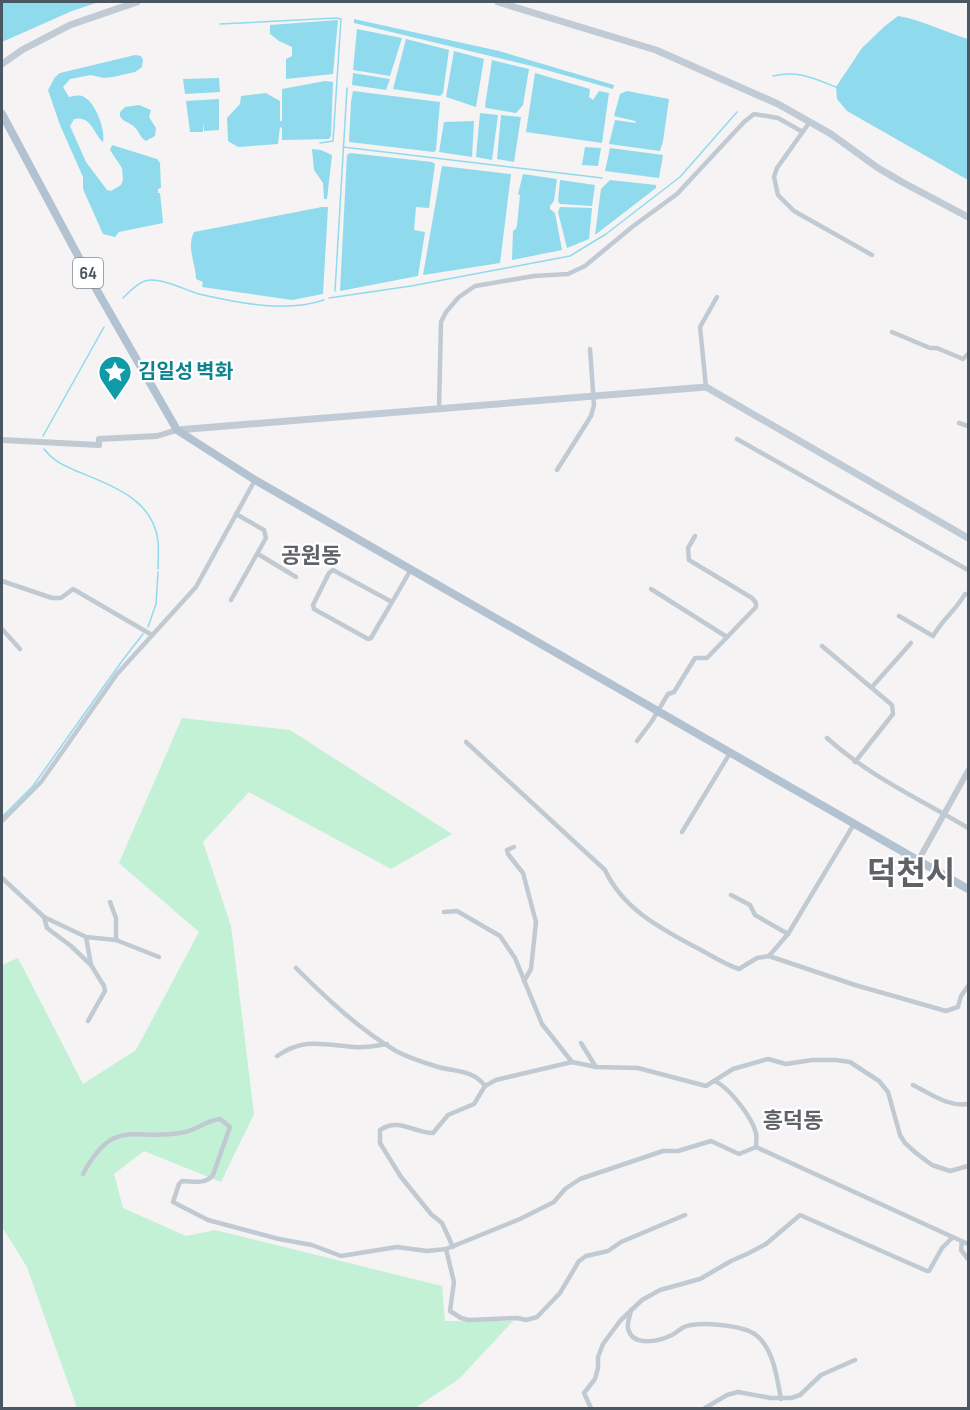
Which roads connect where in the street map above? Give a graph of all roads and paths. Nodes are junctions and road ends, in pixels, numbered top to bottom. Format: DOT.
graph roads {
  1 [pos="137,2"];
  2 [pos="498,2"];
  3 [pos="2,64"];
  4 [pos="2,114"];
  5 [pos="808,123"];
  6 [pos="801,131"];
  7 [pos="969,216"];
  8 [pos="872,255"];
  9 [pos="717,297"];
  10 [pos="892,332"];
  11 [pos="590,349"];
  12 [pos="969,354"];
  13 [pos="705,387"];
  14 [pos="594,396"];
  15 [pos="439,409"];
  16 [pos="959,423"];
  17 [pos="969,426"];
  18 [pos="177,430"];
  19 [pos="738,439"];
  20 [pos="2,440"];
  21 [pos="557,470"];
  22 [pos="255,480"];
  23 [pos="236,514"];
  24 [pos="695,536"];
  25 [pos="969,538"];
  26 [pos="258,554"];
  27 [pos="411,569"];
  28 [pos="969,570"];
  29 [pos="296,577"];
  30 [pos="2,581"];
  31 [pos="651,589"];
  32 [pos="969,594"];
  33 [pos="231,600"];
  34 [pos="392,603"];
  35 [pos="898,616"];
  36 [pos="2,629"];
  37 [pos="152,635"];
  38 [pos="727,637"];
  39 [pos="911,643"];
  40 [pos="822,646"];
  41 [pos="20,649"];
  42 [pos="872,687"];
  43 [pos="658,711"];
  44 [pos="827,738"];
  45 [pos="637,741"];
  46 [pos="466,742"];
  47 [pos="730,753"];
  48 [pos="855,762"];
  49 [pos="969,771"];
  50 [pos="945,814"];
  51 [pos="2,821"];
  52 [pos="854,824"];
  53 [pos="969,828"];
  54 [pos="682,832"];
  55 [pos="514,848"];
  56 [pos="918,861"];
  57 [pos="2,878"];
  58 [pos="969,889"];
  59 [pos="731,895"];
  60 [pos="110,902"];
  61 [pos="444,912"];
  62 [pos="44,917"];
  63 [pos="788,934"];
  64 [pos="86,937"];
  65 [pos="116,940"];
  66 [pos="769,956"];
  67 [pos="159,957"];
  68 [pos="91,965"];
  69 [pos="296,968"];
  70 [pos="524,981"];
  71 [pos="969,986"];
  72 [pos="88,1021"];
  73 [pos="581,1043"];
  74 [pos="387,1044"];
  75 [pos="277,1056"];
  76 [pos="572,1062"];
  77 [pos="596,1067"];
  78 [pos="714,1081"];
  79 [pos="913,1085"];
  80 [pos="485,1086"];
  81 [pos="969,1104"];
  82 [pos="756,1147"];
  83 [pos="969,1166"];
  84 [pos="83,1174"];
  85 [pos="685,1215"];
  86 [pos="953,1237"];
  87 [pos="962,1241"];
  88 [pos="969,1244"];
  89 [pos="453,1247"];
  90 [pos="447,1249"];
  91 [pos="969,1259"];
  92 [pos="631,1310"];
  93 [pos="855,1360"];
  94 [pos="781,1399"];
  95 [pos="591,1408"];
  96 [pos="705,1408"];
  1 -- 3 [label="main road"];
  2 -- 5 [label="main road"];
  4 -- 18 [label="main road, 64"];
  5 -- 6 [label="street"];
  5 -- 7 [label="main road"];
  6 -- 8 [label="street"];
  6 -- 15 [label="street"];
  9 -- 13 [label="street"];
  10 -- 12 [label="street"];
  11 -- 14 [label="street"];
  13 -- 14 [label="main road"];
  13 -- 25 [label="main road"];
  14 -- 15 [label="main road"];
  14 -- 21 [label="street"];
  15 -- 18 [label="main road"];
  16 -- 17 [label="street"];
  18 -- 20 [label="street"];
  18 -- 22 [label="main road"];
  19 -- 28 [label="street"];
  22 -- 23 [label="street"];
  22 -- 27 [label="main road"];
  23 -- 26 [label="street"];
  23 -- 37 [label="street"];
  24 -- 38 [label="street"];
  26 -- 29 [label="street"];
  26 -- 33 [label="street"];
  27 -- 34 [label="street"];
  27 -- 43 [label="main road"];
  30 -- 37 [label="street"];
  31 -- 38 [label="street"];
  32 -- 35 [label="street"];
  34 -- 34 [label="street"];
  36 -- 41 [label="street"];
  37 -- 51 [label="street"];
  38 -- 43 [label="street"];
  39 -- 42 [label="street"];
  40 -- 42 [label="street"];
  42 -- 48 [label="street"];
  43 -- 45 [label="street"];
  43 -- 47 [label="main road"];
  44 -- 48 [label="street"];
  46 -- 66 [label="street"];
  47 -- 52 [label="main road"];
  47 -- 54 [label="street"];
  48 -- 50 [label="street"];
  49 -- 50 [label="street"];
  50 -- 53 [label="street"];
  50 -- 56 [label="street"];
  52 -- 56 [label="main road"];
  52 -- 63 [label="street"];
  55 -- 70 [label="street"];
  56 -- 58 [label="main road"];
  57 -- 62 [label="street"];
  59 -- 63 [label="street"];
  60 -- 65 [label="street"];
  61 -- 70 [label="street"];
  62 -- 64 [label="street"];
  62 -- 68 [label="street"];
  63 -- 66 [label="street"];
  64 -- 65 [label="street"];
  64 -- 68 [label="street"];
  65 -- 67 [label="street"];
  66 -- 71 [label="street"];
  68 -- 72 [label="street"];
  69 -- 74 [label="street"];
  70 -- 76 [label="street"];
  73 -- 77 [label="street"];
  74 -- 75 [label="street"];
  74 -- 80 [label="street"];
  76 -- 77 [label="street"];
  76 -- 80 [label="street"];
  77 -- 78 [label="street"];
  78 -- 82 [label="street"];
  78 -- 83 [label="street"];
  79 -- 81 [label="street"];
  80 -- 89 [label="street"];
  82 -- 86 [label="street"];
  82 -- 89 [label="street"];
  84 -- 90 [label="street"];
  85 -- 90 [label="street"];
  86 -- 87 [label="street"];
  86 -- 92 [label="street"];
  87 -- 88 [label="street"];
  87 -- 91 [label="street"];
  89 -- 90 [label="street"];
  92 -- 94 [label="street"];
  92 -- 95 [label="street"];
  93 -- 94 [label="street"];
  94 -- 96 [label="street"];
}
